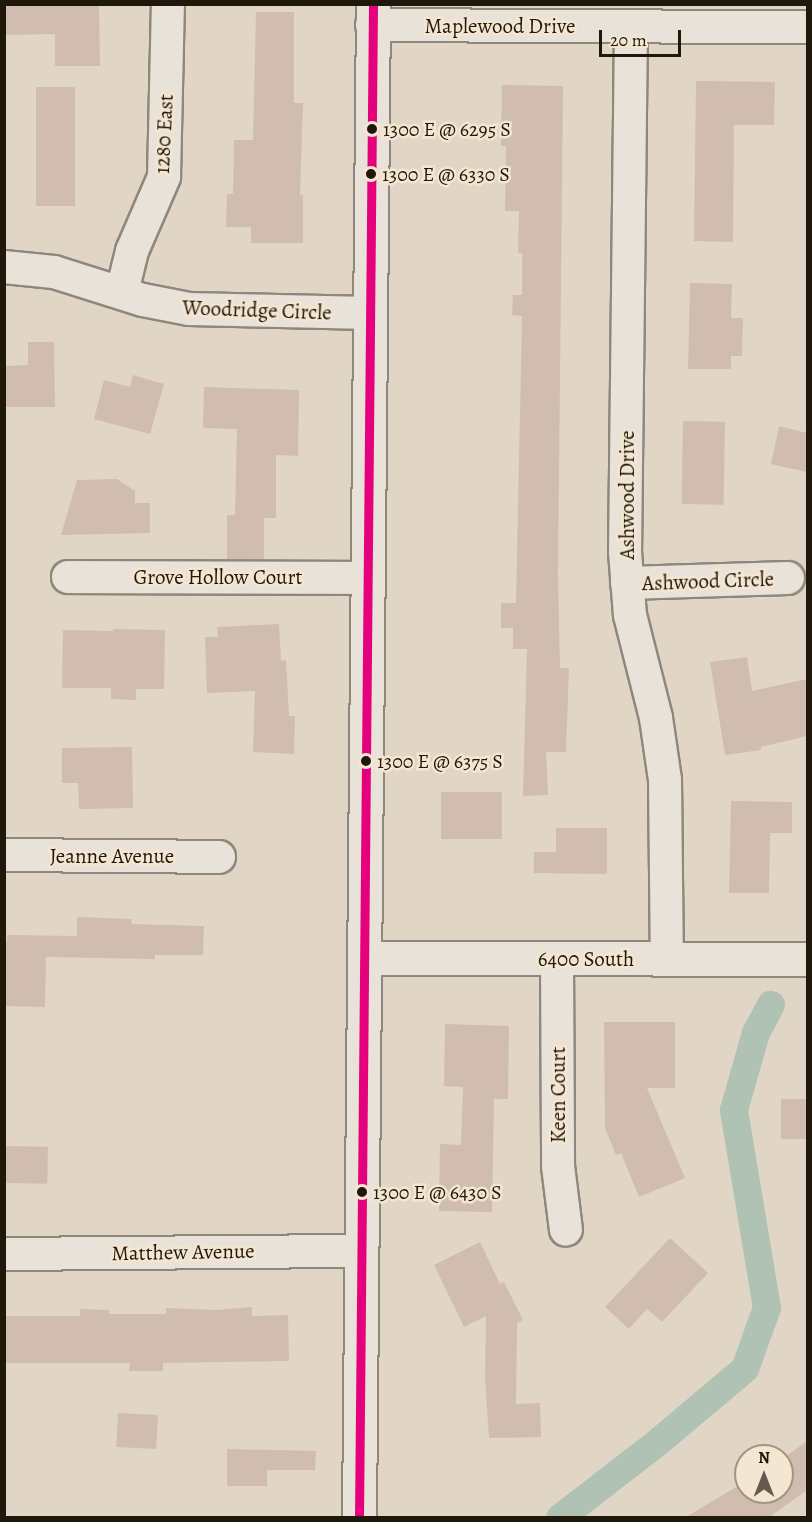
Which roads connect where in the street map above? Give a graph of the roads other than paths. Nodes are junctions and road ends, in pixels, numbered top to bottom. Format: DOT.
graph roads {
  1 [pos="168,4"];
  2 [pos="373,15"];
  3 [pos="631,26"];
  4 [pos="807,27"];
  5 [pos="4,267"];
  6 [pos="122,292"];
  7 [pos="370,313"];
  8 [pos="68,577"];
  9 [pos="368,578"];
  10 [pos="788,578"];
  11 [pos="627,584"];
  12 [pos="4,855"];
  13 [pos="219,857"];
  14 [pos="364,958"];
  15 [pos="557,958"];
  16 [pos="667,959"];
  17 [pos="807,959"];
  18 [pos="566,1230"];
  19 [pos="361,1251"];
  20 [pos="4,1254"];
  21 [pos="359,1518"];
  1 -- 6 [label="street, 1280 East"];
  2 -- 3 [label="street, Maplewood Drive"];
  2 -- 7 [label="main road"];
  3 -- 4 [label="street, Maplewood Drive"];
  3 -- 11 [label="street, Ashwood Drive"];
  5 -- 6 [label="street, Woodridge Circle"];
  6 -- 7 [label="street, Woodridge Circle"];
  7 -- 9 [label="main road"];
  8 -- 9 [label="street, Grove Hollow Court"];
  9 -- 14 [label="main road"];
  10 -- 11 [label="street, Ashwood Circle"];
  11 -- 16 [label="street, Ashwood Drive"];
  12 -- 13 [label="street, Jeanne Avenue"];
  14 -- 15 [label="main road, 6400 South"];
  14 -- 19 [label="main road"];
  15 -- 16 [label="main road, 6400 South"];
  15 -- 18 [label="street, Keen Court"];
  16 -- 17 [label="main road, 6400 South"];
  19 -- 20 [label="street, Matthew Avenue"];
  19 -- 21 [label="main road"];
}
